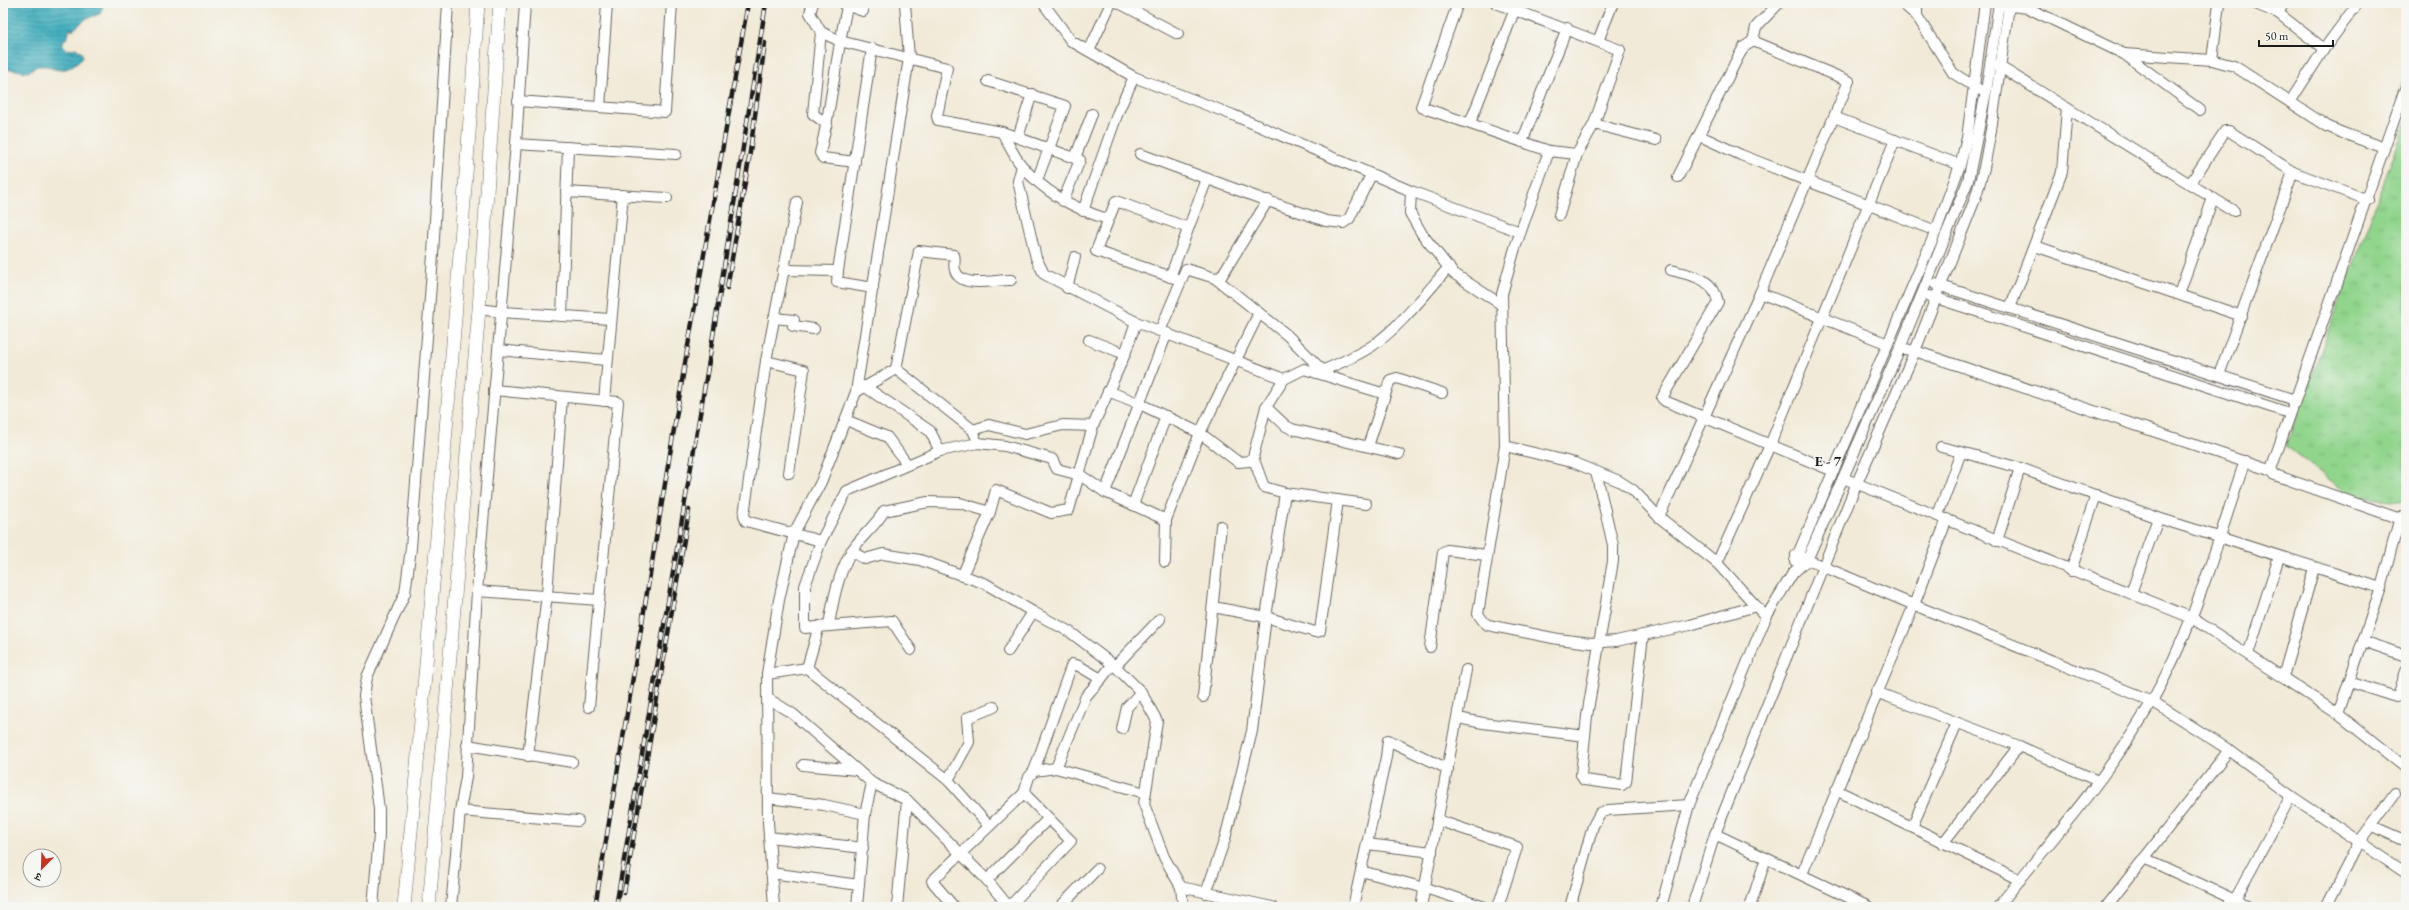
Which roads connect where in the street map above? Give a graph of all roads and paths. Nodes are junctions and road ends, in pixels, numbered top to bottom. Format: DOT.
graph roads {
  1 [pos="448,3"];
  2 [pos="478,3"];
  3 [pos="500,3"];
  4 [pos="524,3"];
  5 [pos="607,3"];
  6 [pos="672,3"];
  7 [pos="813,3"];
  8 [pos="905,3"];
  9 [pos="1043,3"];
  10 [pos="1112,3"];
  11 [pos="1119,3"];
  12 [pos="1458,3"];
  13 [pos="1496,3"];
  14 [pos="1613,3"];
  15 [pos="1779,3"];
  16 [pos="1902,3"];
  17 [pos="1917,3"];
  18 [pos="1985,3"];
  19 [pos="2219,3"];
  20 [pos="2253,3"];
  21 [pos="2284,3"];
  22 [pos="2358,3"];
  23 [pos="1999,4"];
  24 [pos="845,5"];
  25 [pos="2029,6"];
  26 [pos="1515,9"];
  27 [pos="863,11"];
  28 [pos="2278,12"];
  29 [pos="1917,16"];
  30 [pos="1567,28"];
  31 [pos="821,32"];
  32 [pos="1178,34"];
  33 [pos="840,41"];
  34 [pos="1598,41"];
  35 [pos="1753,41"];
  36 [pos="872,48"];
  37 [pos="2324,49"];
  38 [pos="1089,51"];
  39 [pos="2124,54"];
  40 [pos="909,58"];
  41 [pos="2212,60"];
  42 [pos="1991,62"];
  43 [pos="2001,67"];
  44 [pos="1134,77"];
  45 [pos="988,81"];
  46 [pos="2406,86"];
  47 [pos="1974,87"];
  48 [pos="1986,92"];
  49 [pos="1032,94"];
  50 [pos="518,101"];
  51 [pos="2290,102"];
  52 [pos="600,107"];
  53 [pos="2067,108"];
  54 [pos="2200,110"];
  55 [pos="1092,114"];
  56 [pos="1834,117"];
  57 [pos="1470,123"];
  58 [pos="827,124"];
  59 [pos="1594,124"];
  60 [pos="1002,132"];
  61 [pos="1700,136"];
  62 [pos="1018,138"];
  63 [pos="1656,140"];
  64 [pos="1895,140"];
  65 [pos="1522,142"];
  66 [pos="516,144"];
  67 [pos="568,147"];
  68 [pos="2384,148"];
  69 [pos="1050,149"];
  70 [pos="1549,151"];
  71 [pos="676,154"];
  72 [pos="1140,154"];
  73 [pos="1577,154"];
  74 [pos="1075,158"];
  75 [pos="855,162"];
  76 [pos="1960,165"];
  77 [pos="1022,166"];
  78 [pos="2293,172"];
  79 [pos="1370,175"];
  80 [pos="1678,177"];
  81 [pos="1207,179"];
  82 [pos="1037,180"];
  83 [pos="1806,181"];
  84 [pos="2190,184"];
  85 [pos="1411,191"];
  86 [pos="566,192"];
  87 [pos="623,195"];
  88 [pos="667,198"];
  89 [pos="2213,198"];
  90 [pos="1268,200"];
  91 [pos="2368,200"];
  92 [pos="1063,201"];
  93 [pos="797,202"];
  94 [pos="1869,206"];
  95 [pos="2234,210"];
  96 [pos="1082,211"];
  97 [pos="1559,215"];
  98 [pos="1107,219"];
  99 [pos="1188,228"];
  100 [pos="1936,231"];
  101 [pos="1520,232"];
  102 [pos="2035,246"];
  103 [pos="1075,257"];
  104 [pos="1449,268"];
  105 [pos="783,270"];
  106 [pos="1671,270"];
  107 [pos="838,272"];
  108 [pos="1170,277"];
  109 [pos="1916,277"];
  110 [pos="1215,278"];
  111 [pos="1011,280"];
  112 [pos="1180,280"];
  113 [pos="1928,282"];
  114 [pos="1941,285"];
  115 [pos="873,288"];
  116 [pos="1067,288"];
  117 [pos="1911,290"];
  118 [pos="1760,293"];
  119 [pos="1923,294"];
  120 [pos="2179,294"];
  121 [pos="1936,298"];
  122 [pos="1502,305"];
  123 [pos="2010,308"];
  124 [pos="479,309"];
  125 [pos="500,312"];
  126 [pos="1259,313"];
  127 [pos="562,316"];
  128 [pos="2242,316"];
  129 [pos="774,318"];
  130 [pos="1822,318"];
  131 [pos="611,319"];
  132 [pos="1136,322"];
  133 [pos="814,328"];
  134 [pos="1163,332"];
  135 [pos="1089,340"];
  136 [pos="1888,344"];
  137 [pos="1900,348"];
  138 [pos="498,350"];
  139 [pos="1915,351"];
  140 [pos="1125,354"];
  141 [pos="606,360"];
  142 [pos="1234,360"];
  143 [pos="766,361"];
  144 [pos="896,369"];
  145 [pos="1320,372"];
  146 [pos="2219,375"];
  147 [pos="1284,378"];
  148 [pos="864,386"];
  149 [pos="494,390"];
  150 [pos="1108,391"];
  151 [pos="856,392"];
  152 [pos="1442,393"];
  153 [pos="1385,394"];
  154 [pos="562,397"];
  155 [pos="2295,400"];
  156 [pos="604,401"];
  157 [pos="1138,402"];
  158 [pos="1266,407"];
  159 [pos="2289,413"];
  160 [pos="1166,416"];
  161 [pos="1704,417"];
  162 [pos="846,420"];
  163 [pos="1093,426"];
  164 [pos="973,430"];
  165 [pos="1200,433"];
  166 [pos="978,443"];
  167 [pos="1770,445"];
  168 [pos="1368,446"];
  169 [pos="1505,446"];
  170 [pos="1941,447"];
  171 [pos="940,451"];
  172 [pos="1961,452"];
  173 [pos="1399,454"];
  174 [pos="1253,457"];
  175 [pos="2245,461"];
  176 [pos="907,464"];
  177 [pos="2020,468"];
  178 [pos="1833,471"];
  179 [pos="2272,471"];
  180 [pos="1596,472"];
  181 [pos="789,473"];
  182 [pos="1080,475"];
  183 [pos="1843,478"];
  184 [pos="1856,485"];
  185 [pos="1105,492"];
  186 [pos="1285,493"];
  187 [pos="2096,495"];
  188 [pos="1338,500"];
  189 [pos="1366,504"];
  190 [pos="1133,505"];
  191 [pos="990,512"];
  192 [pos="1659,517"];
  193 [pos="1942,517"];
  194 [pos="2158,518"];
  195 [pos="2403,519"];
  196 [pos="1166,520"];
  197 [pos="1221,526"];
  198 [pos="794,533"];
  199 [pos="2219,536"];
  200 [pos="821,541"];
  201 [pos="1997,541"];
  202 [pos="851,551"];
  203 [pos="1486,555"];
  204 [pos="1796,555"];
  205 [pos="2279,557"];
  206 [pos="1807,560"];
  207 [pos="1165,562"];
  208 [pos="1717,563"];
  209 [pos="1824,567"];
  210 [pos="2314,568"];
  211 [pos="2071,571"];
  212 [pos="1793,573"];
  213 [pos="962,576"];
  214 [pos="2381,588"];
  215 [pos="477,591"];
  216 [pos="2130,593"];
  217 [pos="547,594"];
  218 [pos="599,600"];
  219 [pos="1756,606"];
  220 [pos="1914,606"];
  221 [pos="1212,607"];
  222 [pos="1033,612"];
  223 [pos="1266,617"];
  224 [pos="1766,617"];
  225 [pos="2192,618"];
  226 [pos="1160,619"];
  227 [pos="824,626"];
  228 [pos="1643,635"];
  229 [pos="2363,641"];
  230 [pos="1600,642"];
  231 [pos="1430,647"];
  232 [pos="911,650"];
  233 [pos="1008,651"];
  234 [pos="2248,654"];
  235 [pos="2406,656"];
  236 [pos="1114,665"];
  237 [pos="807,668"];
  238 [pos="1466,670"];
  239 [pos="2406,671"];
  240 [pos="767,674"];
  241 [pos="2283,677"];
  242 [pos="1101,679"];
  243 [pos="2349,682"];
  244 [pos="1141,692"];
  245 [pos="1876,692"];
  246 [pos="1203,697"];
  247 [pos="767,698"];
  248 [pos="2152,701"];
  249 [pos="589,707"];
  250 [pos="994,707"];
  251 [pos="2338,714"];
  252 [pos="1458,718"];
  253 [pos="1957,723"];
  254 [pos="1122,729"];
  255 [pos="1585,736"];
  256 [pos="468,745"];
  257 [pos="2020,746"];
  258 [pos="2229,750"];
  259 [pos="528,756"];
  260 [pos="572,762"];
  261 [pos="803,765"];
  262 [pos="1056,768"];
  263 [pos="2406,768"];
  264 [pos="1448,769"];
  265 [pos="857,770"];
  266 [pos="1034,772"];
  267 [pos="948,780"];
  268 [pos="2098,781"];
  269 [pos="872,783"];
  270 [pos="1836,790"];
  271 [pos="1024,793"];
  272 [pos="1145,793"];
  273 [pos="2395,793"];
  274 [pos="2291,796"];
  275 [pos="768,798"];
  276 [pos="907,800"];
  277 [pos="1689,805"];
  278 [pos="460,811"];
  279 [pos="865,814"];
  280 [pos="1048,818"];
  281 [pos="1436,820"];
  282 [pos="578,821"];
  283 [pos="989,826"];
  284 [pos="2372,826"];
  285 [pos="1912,827"];
  286 [pos="1715,834"];
  287 [pos="769,836"];
  288 [pos="2406,841"];
  289 [pos="2360,842"];
  290 [pos="1943,843"];
  291 [pos="1367,844"];
  292 [pos="863,848"];
  293 [pos="1432,852"];
  294 [pos="961,854"];
  295 [pos="1766,858"];
  296 [pos="2144,858"];
  297 [pos="1096,869"];
  298 [pos="1361,871"];
  299 [pos="771,873"];
  300 [pos="2406,873"];
  301 [pos="1802,874"];
  302 [pos="987,880"];
  303 [pos="2020,880"];
  304 [pos="859,885"];
  305 [pos="1181,887"];
  306 [pos="1425,888"];
  307 [pos="1206,892"];
  308 [pos="2233,903"];
  309 [pos="1855,904"];
  310 [pos="373,907"];
  311 [pos="404,907"];
  312 [pos="429,907"];
  313 [pos="451,907"];
  314 [pos="774,907"];
  315 [pos="857,907"];
  316 [pos="897,907"];
  317 [pos="954,907"];
  318 [pos="1009,907"];
  319 [pos="1060,907"];
  320 [pos="1182,907"];
  321 [pos="1272,907"];
  322 [pos="1353,907"];
  323 [pos="1421,907"];
  324 [pos="1484,907"];
  325 [pos="1498,907"];
  326 [pos="1570,907"];
  327 [pos="1661,907"];
  328 [pos="1692,907"];
  329 [pos="1750,907"];
  330 [pos="1869,907"];
  331 [pos="1998,907"];
  332 [pos="2106,907"];
  333 [pos="2250,907"];
  334 [pos="2326,907"];
  1 -- 310 [label="street"];
  2 -- 311 [label="main road"];
  3 -- 124 [label="main road"];
  4 -- 50 [label="street"];
  5 -- 52 [label="street"];
  6 -- 52 [label="street"];
  7 -- 31 [label="street"];
  8 -- 40 [label="street"];
  9 -- 38 [label="street"];
  10 -- 38 [label="street"];
  11 -- 32 [label="street"];
  12 -- 57 [label="street"];
  13 -- 26 [label="street"];
  14 -- 34 [label="street"];
  15 -- 35 [label="street"];
  16 -- 29 [label="street"];
  17 -- 29 [label="street"];
  18 -- 47 [label="street"];
  19 -- 41 [label="street"];
  20 -- 28 [label="street"];
  21 -- 28 [label="street"];
  22 -- 37 [label="street"];
  23 -- 25 [label="street"];
  23 -- 42 [label="street"];
  23 -- 43 [label="street"];
  24 -- 27 [label="street"];
  24 -- 33 [label="street"];
  25 -- 39 [label="street"];
  26 -- 30 [label="street"];
  26 -- 57 [label="street"];
  28 -- 37 [label="street"];
  29 -- 47 [label="street"];
  30 -- 34 [label="street"];
  30 -- 65 [label="street"];
  31 -- 33 [label="street"];
  31 -- 58 [label="street"];
  33 -- 36 [label="street"];
  33 -- 58 [label="street"];
  34 -- 59 [label="street"];
  35 -- 56 [label="street"];
  35 -- 61 [label="street"];
  36 -- 40 [label="street"];
  36 -- 75 [label="street"];
  37 -- 51 [label="street"];
  38 -- 44 [label="street"];
  39 -- 41 [label="street"];
  39 -- 54 [label="street"];
  40 -- 60 [label="street"];
  40 -- 115 [label="street"];
  41 -- 51 [label="street"];
  42 -- 43 [label="street"];
  42 -- 48 [label="street"];
  43 -- 53 [label="street"];
  43 -- 114 [label="street"];
  44 -- 79 [label="street"];
  44 -- 96 [label="street"];
  45 -- 49 [label="street"];
  46 -- 68 [label="street"];
  47 -- 48 [label="street"];
  47 -- 76 [label="street"];
  48 -- 113 [label="street"];
  49 -- 62 [label="street"];
  49 -- 69 [label="street"];
  50 -- 52 [label="street"];
  50 -- 66 [label="street"];
  51 -- 68 [label="street"];
  53 -- 84 [label="street"];
  53 -- 102 [label="street"];
  55 -- 74 [label="street"];
  56 -- 64 [label="street"];
  56 -- 83 [label="street"];
  57 -- 65 [label="street"];
  58 -- 75 [label="street"];
  59 -- 63 [label="street"];
  59 -- 73 [label="street"];
  60 -- 62 [label="street"];
  60 -- 77 [label="street"];
  61 -- 80 [label="street"];
  61 -- 83 [label="street"];
  62 -- 69 [label="street"];
  64 -- 76 [label="street"];
  64 -- 94 [label="street"];
  65 -- 70 [label="street"];
  66 -- 67 [label="street"];
  66 -- 125 [label="street"];
  67 -- 71 [label="street"];
  67 -- 86 [label="street"];
  68 -- 91 [label="street"];
  69 -- 74 [label="street"];
  69 -- 82 [label="street"];
  70 -- 73 [label="street"];
  70 -- 101 [label="street"];
  72 -- 81 [label="street"];
  73 -- 97 [label="street"];
  74 -- 92 [label="street"];
  75 -- 107 [label="street"];
  76 -- 100 [label="street"];
  77 -- 82 [label="street"];
  77 -- 116 [label="street"];
  78 -- 84 [label="street"];
  78 -- 91 [label="street"];
  78 -- 128 [label="street"];
  79 -- 85 [label="street"];
  79 -- 90 [label="street"];
  81 -- 90 [label="street"];
  81 -- 99 [label="street"];
  82 -- 92 [label="street"];
  83 -- 94 [label="street"];
  83 -- 118 [label="street"];
  84 -- 89 [label="street"];
  85 -- 101 [label="street"];
  85 -- 104 [label="street"];
  86 -- 87 [label="street"];
  86 -- 127 [label="street"];
  87 -- 88 [label="street"];
  87 -- 131 [label="street"];
  89 -- 95 [label="street"];
  89 -- 120 [label="street"];
  90 -- 110 [label="street"];
  91 -- 155 [label="street"];
  92 -- 96 [label="street"];
  93 -- 105 [label="street"];
  94 -- 100 [label="street"];
  94 -- 130 [label="street"];
  96 -- 98 [label="street"];
  98 -- 99 [label="street"];
  98 -- 108 [label="street"];
  99 -- 108 [label="street"];
  100 -- 109 [label="street"];
  101 -- 122 [label="street"];
  102 -- 120 [label="street"];
  102 -- 123 [label="street"];
  103 -- 116 [label="street"];
  104 -- 122 [label="street"];
  104 -- 145 [label="street"];
  105 -- 107 [label="street"];
  105 -- 129 [label="street"];
  106 -- 161 [label="street"];
  107 -- 115 [label="street"];
  108 -- 112 [label="street"];
  109 -- 113 [label="street"];
  109 -- 117 [label="street"];
  110 -- 112 [label="street"];
  110 -- 126 [label="street"];
  111 -- 144 [label="street"];
  112 -- 134 [label="street"];
  113 -- 114 [label="street"];
  113 -- 119 [label="street"];
  114 -- 121 [label="street"];
  114 -- 123 [label="street"];
  115 -- 151 [label="street"];
  116 -- 132 [label="street"];
  117 -- 119 [label="street"];
  117 -- 136 [label="street"];
  118 -- 130 [label="street"];
  118 -- 161 [label="street"];
  119 -- 121 [label="street"];
  119 -- 137 [label="street"];
  120 -- 128 [label="street"];
  121 -- 139 [label="street"];
  121 -- 159 [label="street"];
  122 -- 169 [label="street"];
  123 -- 146 [label="street"];
  124 -- 125 [label="street"];
  124 -- 312 [label="main road"];
  125 -- 127 [label="street"];
  125 -- 138 [label="street"];
  126 -- 142 [label="street"];
  126 -- 145 [label="street"];
  127 -- 131 [label="street"];
  128 -- 146 [label="street"];
  129 -- 133 [label="street"];
  129 -- 143 [label="street"];
  130 -- 136 [label="street"];
  130 -- 167 [label="street"];
  131 -- 141 [label="street"];
  132 -- 134 [label="street"];
  132 -- 140 [label="street"];
  134 -- 142 [label="street"];
  134 -- 157 [label="street"];
  135 -- 140 [label="street"];
  136 -- 178 [label="street"];
  137 -- 139 [label="street"];
  137 -- 183 [label="street"];
  138 -- 141 [label="street"];
  138 -- 149 [label="street"];
  139 -- 175 [label="street"];
  139 -- 184 [label="street"];
  140 -- 150 [label="street"];
  141 -- 156 [label="street"];
  142 -- 147 [label="street"];
  142 -- 165 [label="street"];
  143 -- 181 [label="street"];
  143 -- 198 [label="street"];
  144 -- 148 [label="street"];
  144 -- 164 [label="street"];
  145 -- 147 [label="street"];
  145 -- 153 [label="street"];
  146 -- 155 [label="street"];
  147 -- 158 [label="street"];
  148 -- 151 [label="street"];
  148 -- 171 [label="street"];
  149 -- 154 [label="street"];
  149 -- 215 [label="street"];
  150 -- 157 [label="street"];
  150 -- 163 [label="street"];
  151 -- 162 [label="street"];
  152 -- 153 [label="street"];
  153 -- 168 [label="street"];
  154 -- 156 [label="street"];
  154 -- 217 [label="street"];
  155 -- 159 [label="street"];
  156 -- 218 [label="street"];
  157 -- 160 [label="street"];
  157 -- 185 [label="street"];
  158 -- 168 [label="street"];
  158 -- 174 [label="street"];
  159 -- 179 [label="street"];
  160 -- 165 [label="street"];
  160 -- 190 [label="street"];
  161 -- 167 [label="street"];
  161 -- 192 [label="street"];
  162 -- 176 [label="street"];
  162 -- 198 [label="street"];
  163 -- 164 [label="street"];
  163 -- 182 [label="street"];
  164 -- 166 [label="street"];
  165 -- 174 [label="street"];
  165 -- 196 [label="street"];
  166 -- 171 [label="street"];
  166 -- 182 [label="street"];
  167 -- 178 [label="street"];
  167 -- 208 [label="street"];
  168 -- 173 [label="street"];
  169 -- 180 [label="street"];
  169 -- 203 [label="street"];
  170 -- 172 [label="street"];
  171 -- 176 [label="street"];
  172 -- 177 [label="street"];
  172 -- 193 [label="street"];
  174 -- 186 [label="street"];
  175 -- 179 [label="street"];
  175 -- 199 [label="street"];
  176 -- 200 [label="street"];
  177 -- 187 [label="street"];
  177 -- 201 [label="street"];
  178 -- 204 [label="street"];
  179 -- 195 [label="street"];
  180 -- 192 [label="street"];
  180 -- 230 [label="street"];
  182 -- 185 [label="street"];
  182 -- 191 [label="street"];
  183 -- 184 [label="street"];
  183 -- 206 [label="street"];
  184 -- 193 [label="street"];
  184 -- 209 [label="street"];
  185 -- 190 [label="street"];
  186 -- 188 [label="street"];
  186 -- 223 [label="street"];
  187 -- 194 [label="street"];
  187 -- 211 [label="street"];
  188 -- 189 [label="street"];
  188 -- 223 [label="street"];
  190 -- 196 [label="street"];
  191 -- 202 [label="street"];
  191 -- 213 [label="street"];
  192 -- 208 [label="street"];
  193 -- 201 [label="street"];
  193 -- 220 [label="street"];
  194 -- 199 [label="street"];
  194 -- 216 [label="street"];
  195 -- 214 [label="street"];
  196 -- 207 [label="street"];
  197 -- 221 [label="street"];
  198 -- 200 [label="street"];
  198 -- 240 [label="street"];
  199 -- 205 [label="street"];
  199 -- 225 [label="street"];
  200 -- 227 [label="street"];
  201 -- 211 [label="street"];
  202 -- 213 [label="street"];
  202 -- 227 [label="street"];
  203 -- 230 [label="street"];
  203 -- 231 [label="street"];
  204 -- 206 [label="street"];
  204 -- 212 [label="street"];
  205 -- 210 [label="street"];
  205 -- 234 [label="street"];
  206 -- 209 [label="street"];
  206 -- 212 [label="street"];
  208 -- 219 [label="street"];
  209 -- 220 [label="street"];
  209 -- 286 [label="street"];
  210 -- 214 [label="street"];
  210 -- 241 [label="street"];
  211 -- 216 [label="street"];
  212 -- 224 [label="street"];
  213 -- 222 [label="street"];
  214 -- 229 [label="street"];
  215 -- 217 [label="street"];
  215 -- 256 [label="street"];
  216 -- 225 [label="street"];
  217 -- 218 [label="street"];
  217 -- 259 [label="street"];
  218 -- 249 [label="street"];
  219 -- 224 [label="street"];
  219 -- 228 [label="street"];
  220 -- 245 [label="street"];
  220 -- 248 [label="street"];
  221 -- 223 [label="street"];
  221 -- 246 [label="street"];
  222 -- 233 [label="street"];
  222 -- 236 [label="street"];
  223 -- 307 [label="street"];
  224 -- 277 [label="street"];
  225 -- 234 [label="street"];
  225 -- 248 [label="street"];
  226 -- 236 [label="street"];
  227 -- 232 [label="street"];
  227 -- 237 [label="street"];
  228 -- 230 [label="street"];
  228 -- 255 [label="street"];
  229 -- 235 [label="street"];
  229 -- 243 [label="street"];
  230 -- 255 [label="street"];
  234 -- 241 [label="street"];
  236 -- 242 [label="street"];
  236 -- 244 [label="street"];
  237 -- 240 [label="street"];
  237 -- 267 [label="street"];
  238 -- 252 [label="street"];
  239 -- 243 [label="street"];
  240 -- 247 [label="street"];
  241 -- 251 [label="street"];
  242 -- 262 [label="street"];
  242 -- 266 [label="street"];
  243 -- 251 [label="street"];
  244 -- 254 [label="street"];
  244 -- 272 [label="street"];
  245 -- 253 [label="street"];
  245 -- 270 [label="street"];
  247 -- 265 [label="street"];
  247 -- 275 [label="street"];
  248 -- 258 [label="street"];
  248 -- 268 [label="street"];
  250 -- 267 [label="street"];
  251 -- 263 [label="street"];
  252 -- 255 [label="street"];
  252 -- 264 [label="street"];
  253 -- 257 [label="street"];
  253 -- 285 [label="street"];
  256 -- 259 [label="street"];
  256 -- 278 [label="street"];
  257 -- 268 [label="street"];
  257 -- 290 [label="street"];
  258 -- 274 [label="street"];
  258 -- 296 [label="street"];
  259 -- 260 [label="street"];
  261 -- 265 [label="street"];
  262 -- 266 [label="street"];
  262 -- 272 [label="street"];
  264 -- 281 [label="street"];
  264 -- 291 [label="street"];
  265 -- 269 [label="street"];
  266 -- 271 [label="street"];
  267 -- 283 [label="street"];
  268 -- 303 [label="street"];
  269 -- 276 [label="street"];
  269 -- 279 [label="street"];
  270 -- 285 [label="street"];
  270 -- 301 [label="street"];
  271 -- 280 [label="street"];
  271 -- 283 [label="street"];
  272 -- 305 [label="street"];
  273 -- 284 [label="street"];
  274 -- 289 [label="street"];
  274 -- 308 [label="street"];
  275 -- 279 [label="street"];
  275 -- 287 [label="street"];
  276 -- 294 [label="street"];
  276 -- 316 [label="street"];
  277 -- 326 [label="street"];
  277 -- 327 [label="street"];
  278 -- 282 [label="street"];
  278 -- 313 [label="street"];
  279 -- 292 [label="street"];
  280 -- 302 [label="street"];
  280 -- 318 [label="street"];
  281 -- 293 [label="street"];
  281 -- 325 [label="street"];
  283 -- 294 [label="street"];
  284 -- 288 [label="street"];
  284 -- 289 [label="street"];
  285 -- 290 [label="street"];
  286 -- 295 [label="street"];
  286 -- 328 [label="street"];
  287 -- 292 [label="street"];
  287 -- 299 [label="street"];
  289 -- 300 [label="street"];
  289 -- 334 [label="street"];
  290 -- 303 [label="street"];
  291 -- 293 [label="street"];
  291 -- 298 [label="street"];
  292 -- 304 [label="street"];
  293 -- 306 [label="street"];
  294 -- 302 [label="street"];
  294 -- 317 [label="street"];
  295 -- 301 [label="street"];
  295 -- 329 [label="street"];
  296 -- 308 [label="street"];
  296 -- 332 [label="street"];
  297 -- 319 [label="street"];
  298 -- 306 [label="street"];
  298 -- 322 [label="street"];
  299 -- 304 [label="street"];
  299 -- 314 [label="street"];
  301 -- 309 [label="street"];
  302 -- 318 [label="street"];
  303 -- 331 [label="street"];
  304 -- 315 [label="street"];
  305 -- 307 [label="street"];
  305 -- 320 [label="street"];
  306 -- 323 [label="street"];
  306 -- 324 [label="street"];
  307 -- 321 [label="street"];
  308 -- 333 [label="street"];
  309 -- 330 [label="street"];
}
